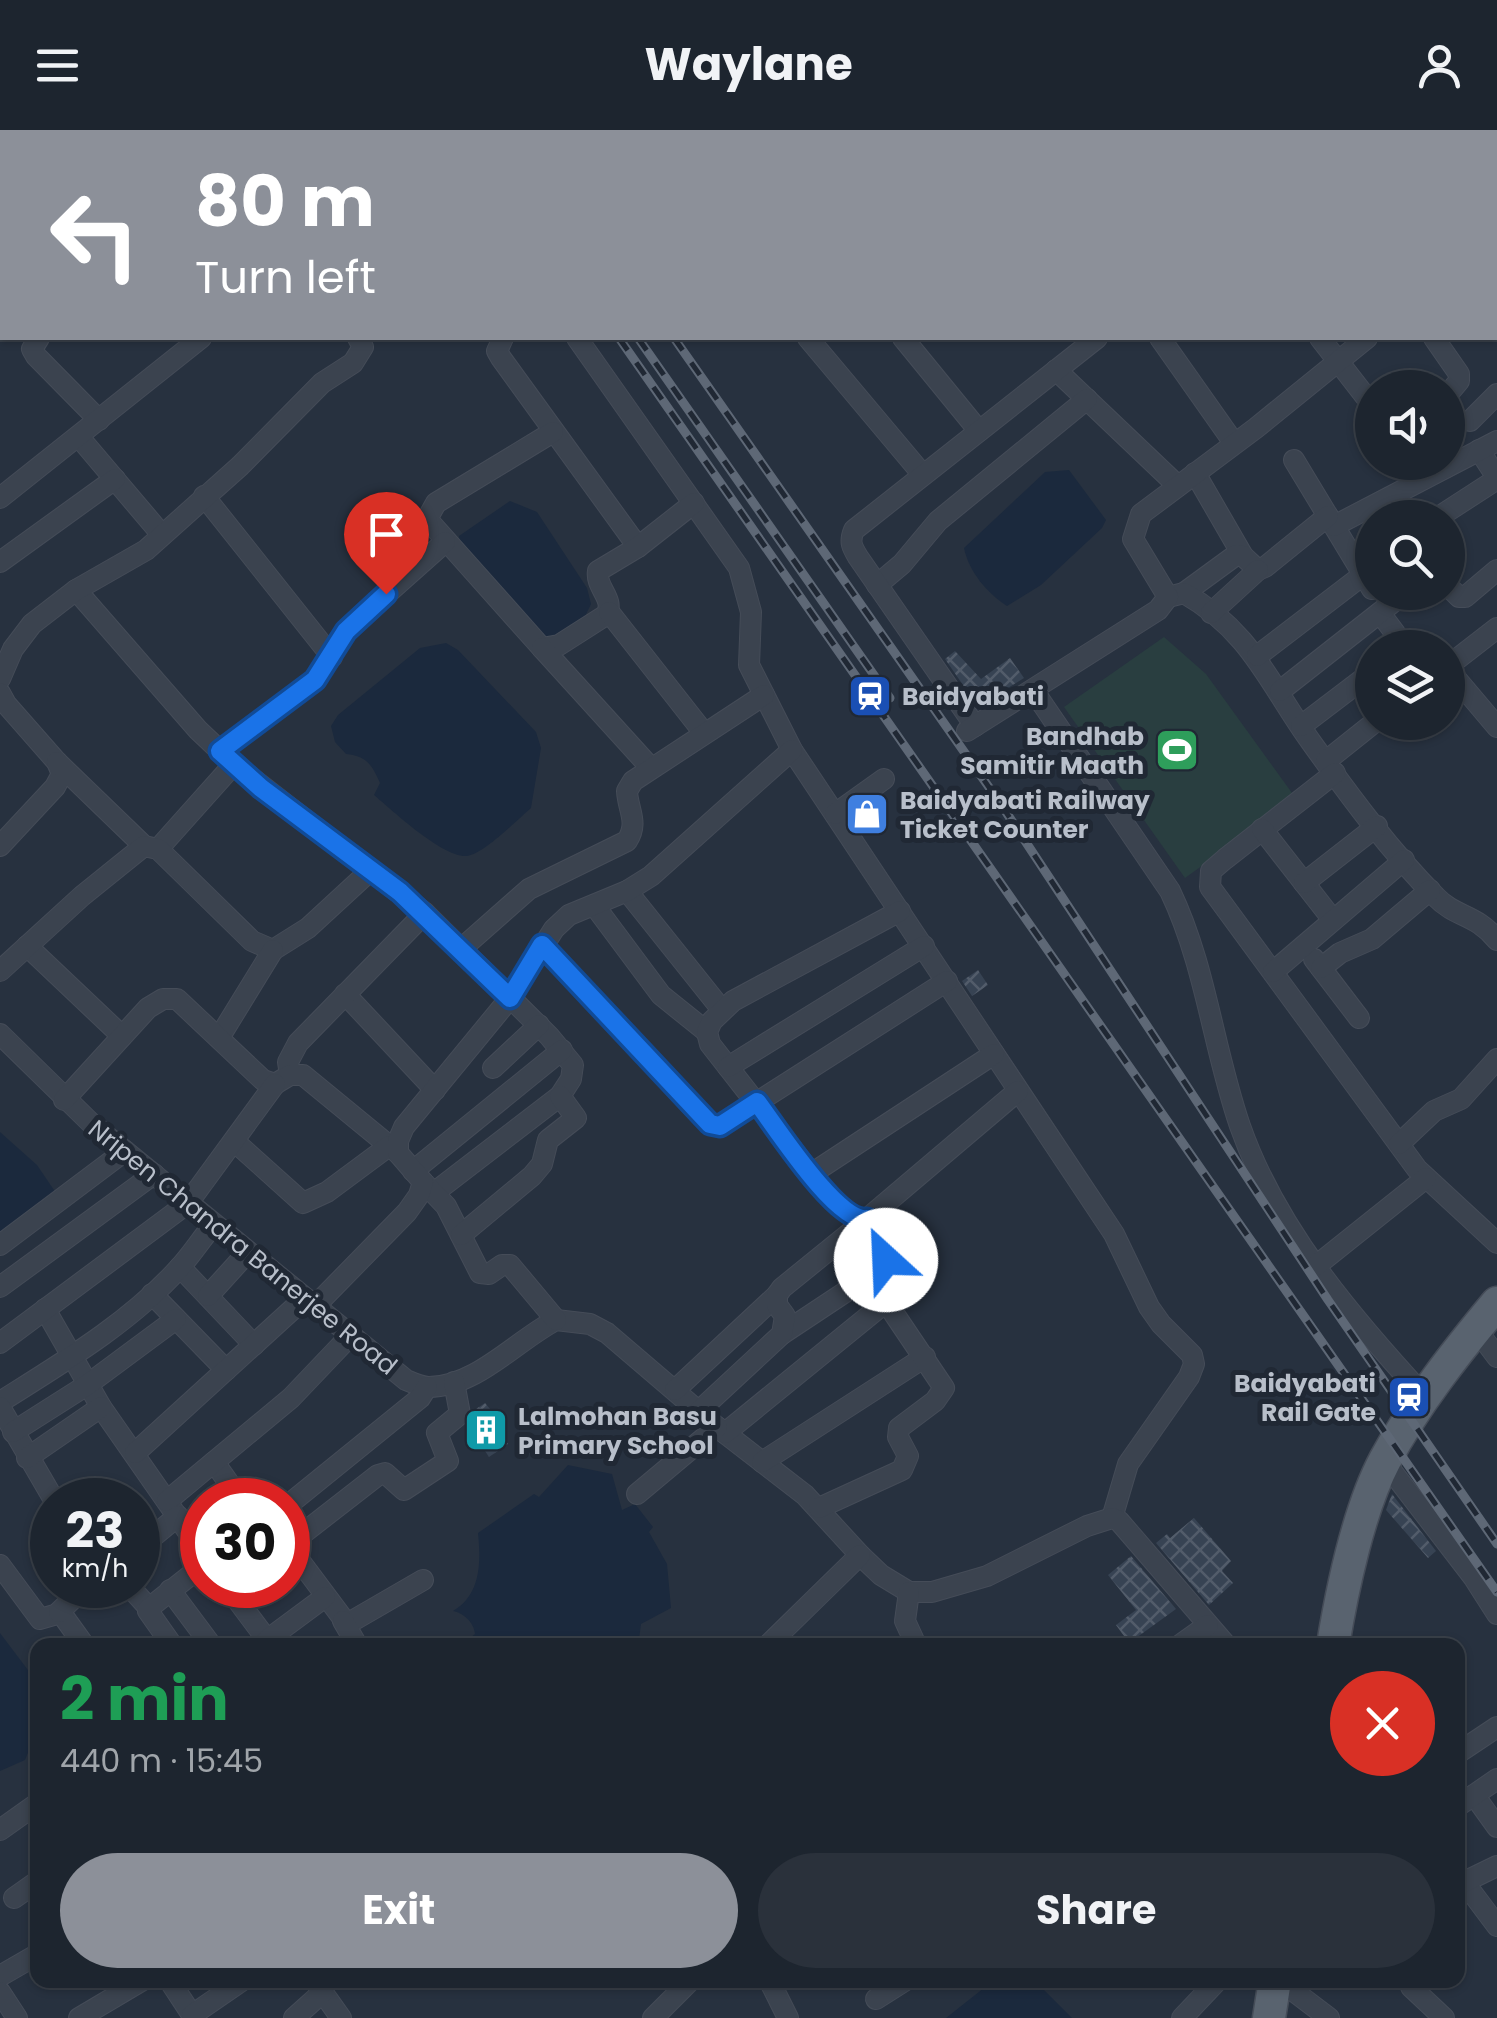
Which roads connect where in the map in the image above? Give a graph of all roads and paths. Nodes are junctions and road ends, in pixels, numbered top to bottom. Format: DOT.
graph roads {
  1 [pos="38,340"];
  2 [pos="199,340"];
  3 [pos="359,340"];
  4 [pos="502,340"];
  5 [pos="578,340"];
  6 [pos="810,340"];
  7 [pos="906,340"];
  8 [pos="1094,340"];
  9 [pos="1161,340"];
  10 [pos="1321,340"];
  11 [pos="1364,340"];
  12 [pos="1435,340"];
  13 [pos="1337,361"];
  14 [pos="1056,370"];
  15 [pos="1456,370"];
  16 [pos="1355,384"];
  17 [pos="1497,394"];
  18 [pos="1086,399"];
  19 [pos="99,420"];
  20 [pos="1470,421"];
  21 [pos="979,431"];
  22 [pos="552,432"];
  23 [pos="79,437"];
  24 [pos="1234,443"];
  25 [pos="1488,446"];
  26 [pos="1294,460"];
  27 [pos="922,476"];
  28 [pos="114,479"];
  29 [pos="1186,480"];
  30 [pos="1405,480"];
  31 [pos="204,496"];
  32 [pos="0,498"];
  33 [pos="1465,500"];
  34 [pos="694,503"];
  35 [pos="1331,521"];
  36 [pos="162,534"];
  37 [pos="445,542"];
  38 [pos="638,546"];
  39 [pos="0,562"];
  40 [pos="1355,562"];
  41 [pos="1250,563"];
  42 [pos="1497,570"];
  43 [pos="877,585"];
  44 [pos="76,590"];
  45 [pos="1176,595"];
  46 [pos="1465,597"];
  47 [pos="1355,606"];
  48 [pos="1361,610"];
  49 [pos="609,612"];
  50 [pos="1212,613"];
  51 [pos="1497,628"];
  52 [pos="7,642"];
  53 [pos="542,648"];
  54 [pos="1465,654"];
  55 [pos="332,656"];
  56 [pos="1257,656"];
  57 [pos="0,679"];
  58 [pos="1355,685"];
  59 [pos="1465,688"];
  60 [pos="1032,690"];
  61 [pos="1280,692"];
  62 [pos="0,693"];
  63 [pos="764,695"];
  64 [pos="1301,726"];
  65 [pos="1497,727"];
  66 [pos="704,734"];
  67 [pos="1357,740"];
  68 [pos="792,750"];
  69 [pos="227,758"];
  70 [pos="57,762"];
  71 [pos="1330,767"];
  72 [pos="650,768"];
  73 [pos="884,779"];
  74 [pos="835,814"];
  75 [pos="1376,826"];
  76 [pos="1262,830"];
  77 [pos="0,846"];
  78 [pos="151,847"];
  79 [pos="1404,860"];
  80 [pos="371,870"];
  81 [pos="1304,882"];
  82 [pos="1430,890"];
  83 [pos="627,892"];
  84 [pos="594,905"];
  85 [pos="900,910"];
  86 [pos="424,913"];
  87 [pos="1333,920"];
  88 [pos="1497,940"];
  89 [pos="542,945"];
  90 [pos="1304,945"];
  91 [pos="27,946"];
  92 [pos="924,946"];
  93 [pos="461,949"];
  94 [pos="273,950"];
  95 [pos="1321,968"];
  96 [pos="0,971"];
  97 [pos="1273,972"];
  98 [pos="946,981"];
  99 [pos="345,994"];
  100 [pos="510,998"];
  101 [pos="722,1010"];
  102 [pos="1359,1018"];
  103 [pos="539,1025"];
  104 [pos="707,1032"];
  105 [pos="122,1036"];
  106 [pos="2,1038"];
  107 [pos="219,1038"];
  108 [pos="473,1043"];
  109 [pos="562,1050"];
  110 [pos="994,1054"];
  111 [pos="1497,1059"];
  112 [pos="728,1067"];
  113 [pos="493,1068"];
  114 [pos="283,1080"];
  115 [pos="435,1090"];
  116 [pos="511,1091"];
  117 [pos="1018,1091"];
  118 [pos="560,1096"];
  119 [pos="64,1100"];
  120 [pos="757,1102"];
  121 [pos="234,1141"];
  122 [pos="1399,1144"];
  123 [pos="393,1150"];
  124 [pos="125,1151"];
  125 [pos="154,1174"];
  126 [pos="811,1174"];
  127 [pos="1426,1178"];
  128 [pos="424,1181"];
  129 [pos="188,1203"];
  130 [pos="865,1221"];
  131 [pos="214,1224"];
  132 [pos="461,1235"];
  133 [pos="1497,1243"];
  134 [pos="0,1246"];
  135 [pos="248,1252"];
  136 [pos="1317,1265"];
  137 [pos="180,1267"];
  138 [pos="870,1278"];
  139 [pos="0,1287"];
  140 [pos="152,1294"];
  141 [pos="777,1295"];
  142 [pos="208,1296"];
  143 [pos="310,1302"];
  144 [pos="886,1302"];
  145 [pos="1497,1302"];
  146 [pos="45,1310"];
  147 [pos="176,1320"];
  148 [pos="556,1320"];
  149 [pos="1476,1329"];
  150 [pos="782,1334"];
  151 [pos="350,1336"];
  152 [pos="0,1343"];
  153 [pos="254,1345"];
  154 [pos="925,1356"];
  155 [pos="70,1357"];
  156 [pos="1497,1357"];
  157 [pos="226,1370"];
  158 [pos="454,1382"];
  159 [pos="87,1386"];
  160 [pos="427,1387"];
  161 [pos="675,1390"];
  162 [pos="1425,1397"];
  163 [pos="0,1404"];
  164 [pos="100,1407"];
  165 [pos="698,1411"];
  166 [pos="721,1430"];
  167 [pos="13,1432"];
  168 [pos="136,1454"];
  169 [pos="27,1458"];
  170 [pos="1384,1461"];
  171 [pos="214,1462"];
  172 [pos="762,1462"];
  173 [pos="40,1478"];
  174 [pos="225,1478"];
  175 [pos="310,1487"];
  176 [pos="637,1494"];
  177 [pos="819,1508"];
  178 [pos="173,1509"];
  179 [pos="1112,1518"];
  180 [pos="180,1519"];
  181 [pos="160,1524"];
  182 [pos="860,1556"];
  183 [pos="0,1565"];
  184 [pos="423,1580"];
  185 [pos="180,1582"];
  186 [pos="170,1590"];
  187 [pos="909,1592"];
  188 [pos="160,1598"];
  189 [pos="326,1598"];
  190 [pos="63,1608"];
  191 [pos="148,1608"];
  192 [pos="243,1608"];
  193 [pos="59,1612"];
  194 [pos="1497,1614"];
  195 [pos="342,1621"];
  196 [pos="1208,1624"];
  197 [pos="79,1638"];
  198 [pos="167,1638"];
  199 [pos="207,1638"];
  200 [pos="265,1638"];
  201 [pos="273,1638"];
  202 [pos="353,1638"];
  203 [pos="775,1638"];
  204 [pos="913,1638"];
  205 [pos="1189,1638"];
  206 [pos="1220,1638"];
  207 [pos="1333,1638"];
  208 [pos="1497,1727"];
  209 [pos="1465,1748"];
  210 [pos="1497,1779"];
  211 [pos="1466,1800"];
  212 [pos="30,1809"];
  213 [pos="1497,1827"];
  214 [pos="0,1830"];
  215 [pos="1497,1866"];
  216 [pos="1465,1877"];
  217 [pos="1465,1882"];
  218 [pos="30,1887"];
  219 [pos="14,1898"];
  220 [pos="1493,1914"];
  221 [pos="30,1959"];
  222 [pos="0,1976"];
  223 [pos="131,1988"];
  224 [pos="174,1988"];
  225 [pos="232,1988"];
  226 [pos="316,1988"];
  227 [pos="319,1988"];
  228 [pos="683,1988"];
  229 [pos="772,1988"];
  230 [pos="892,1988"];
  231 [pos="1210,1988"];
  232 [pos="1275,1988"];
  233 [pos="1288,1988"];
  234 [pos="1413,1988"];
  235 [pos="0,1992"];
  236 [pos="876,1999"];
  237 [pos="193,2016"];
  238 [pos="17,2018"];
  239 [pos="80,2018"];
  240 [pos="294,2018"];
  241 [pos="341,2018"];
  242 [pos="653,2018"];
  243 [pos="788,2018"];
  244 [pos="1182,2018"];
  245 [pos="1268,2018"];
  246 [pos="1329,2018"];
  247 [pos="1444,2018"];
  1 -- 19 [label="street"];
  2 -- 19 [label="street"];
  3 -- 31 [label="street"];
  4 -- 22 [label="street"];
  5 -- 34 [label="street"];
  6 -- 27 [label="street"];
  7 -- 21 [label="street"];
  8 -- 14 [label="street"];
  9 -- 24 [label="street"];
  10 -- 13 [label="street"];
  11 -- 13 [label="street"];
  12 -- 15 [label="street"];
  13 -- 16 [label="street"];
  13 -- 24 [label="street"];
  14 -- 18 [label="street"];
  14 -- 21 [label="street"];
  17 -- 20 [label="street"];
  18 -- 29 [label="street"];
  18 -- 43 [label="street"];
  19 -- 23 [label="street"];
  21 -- 27 [label="street"];
  22 -- 37 [label="street"];
  22 -- 38 [label="street"];
  23 -- 28 [label="street"];
  23 -- 32 [label="street"];
  24 -- 29 [label="street"];
  25 -- 33 [label="street"];
  26 -- 35 [label="street"];
  27 -- 43 [label="street"];
  28 -- 36 [label="street"];
  28 -- 39 [label="street"];
  29 -- 41 [label="street"];
  29 -- 45 [label="street"];
  30 -- 35 [label="street"];
  31 -- 36 [label="street"];
  31 -- 55 [label="street"];
  34 -- 38 [label="street"];
  34 -- 63 [label="street"];
  35 -- 40 [label="street"];
  35 -- 41 [label="street"];
  36 -- 44 [label="street"];
  37 -- 53 [label="street"];
  37 -- 55 [label="street"];
  38 -- 49 [label="street"];
  41 -- 45 [label="street"];
  41 -- 50 [label="street"];
  42 -- 46 [label="street"];
  43 -- 60 [label="street"];
  44 -- 52 [label="street"];
  44 -- 69 [label="street"];
  45 -- 50 [label="street"];
  45 -- 60 [label="street"];
  47 -- 56 [label="street"];
  48 -- 61 [label="street"];
  49 -- 53 [label="street"];
  49 -- 66 [label="street"];
  50 -- 56 [label="street"];
  51 -- 54 [label="street"];
  52 -- 57 [label="street"];
  53 -- 72 [label="street"];
  55 -- 69 [label="street"];
  56 -- 61 [label="street"];
  58 -- 64 [label="street"];
  59 -- 65 [label="street"];
  60 -- 136 [label="street"];
  61 -- 64 [label="street"];
  62 -- 70 [label="street"];
  63 -- 66 [label="street"];
  63 -- 68 [label="street"];
  64 -- 71 [label="street"];
  66 -- 72 [label="street"];
  67 -- 71 [label="street"];
  68 -- 74 [label="street"];
  68 -- 83 [label="street"];
  69 -- 78 [label="street"];
  69 -- 80 [label="street"];
  70 -- 77 [label="street"];
  70 -- 78 [label="street"];
  71 -- 75 [label="street"];
  71 -- 76 [label="street"];
  72 -- 93 [label="street"];
  73 -- 74 [label="street"];
  74 -- 85 [label="street"];
  75 -- 79 [label="street"];
  75 -- 81 [label="street"];
  76 -- 81 [label="street"];
  76 -- 97 [label="street"];
  78 -- 91 [label="street"];
  78 -- 94 [label="street"];
  79 -- 82 [label="street"];
  79 -- 87 [label="street"];
  80 -- 86 [label="street"];
  80 -- 94 [label="street"];
  81 -- 87 [label="street"];
  82 -- 88 [label="street"];
  82 -- 95 [label="street"];
  83 -- 84 [label="street"];
  83 -- 101 [label="street"];
  84 -- 89 [label="street"];
  84 -- 104 [label="street"];
  85 -- 92 [label="street"];
  85 -- 101 [label="street"];
  86 -- 93 [label="street"];
  86 -- 99 [label="street"];
  87 -- 90 [label="street"];
  89 -- 100 [label="street"];
  89 -- 120 [label="street"];
  90 -- 95 [label="street"];
  90 -- 97 [label="street"];
  91 -- 96 [label="street"];
  91 -- 105 [label="street"];
  92 -- 98 [label="street"];
  92 -- 112 [label="street"];
  93 -- 100 [label="street"];
  94 -- 107 [label="street"];
  95 -- 102 [label="street"];
  97 -- 122 [label="street"];
  98 -- 110 [label="street"];
  98 -- 120 [label="street"];
  99 -- 114 [label="street"];
  99 -- 115 [label="street"];
  100 -- 103 [label="street"];
  100 -- 108 [label="street"];
  101 -- 104 [label="street"];
  103 -- 109 [label="street"];
  103 -- 113 [label="street"];
  104 -- 112 [label="street"];
  105 -- 107 [label="street"];
  105 -- 119 [label="street"];
  106 -- 119 [label="street, Nripen Chandra Banerjee Road"];
  107 -- 114 [label="street"];
  108 -- 113 [label="street"];
  108 -- 115 [label="street"];
  109 -- 116 [label="street"];
  109 -- 118 [label="street"];
  110 -- 117 [label="street"];
  110 -- 126 [label="street"];
  111 -- 122 [label="street"];
  112 -- 120 [label="street"];
  113 -- 116 [label="street"];
  114 -- 121 [label="street"];
  114 -- 123 [label="street"];
  115 -- 123 [label="street"];
  116 -- 128 [label="street"];
  117 -- 130 [label="street"];
  117 -- 179 [label="street"];
  118 -- 128 [label="street"];
  118 -- 132 [label="street"];
  119 -- 124 [label="street, Nripen Chandra Banerjee Road"];
  120 -- 126 [label="street"];
  121 -- 123 [label="street"];
  121 -- 129 [label="street"];
  122 -- 127 [label="street"];
  123 -- 128 [label="street"];
  124 -- 125 [label="street, Nripen Chandra Banerjee Road"];
  124 -- 134 [label="street"];
  125 -- 129 [label="street, Nripen Chandra Banerjee Road"];
  125 -- 139 [label="street"];
  126 -- 130 [label="street"];
  127 -- 133 [label="street"];
  127 -- 136 [label="street"];
  128 -- 132 [label="street"];
  128 -- 143 [label="street"];
  129 -- 131 [label="street, Nripen Chandra Banerjee Road"];
  129 -- 146 [label="street"];
  130 -- 138 [label="street"];
  130 -- 141 [label="street"];
  131 -- 135 [label="street, Nripen Chandra Banerjee Road"];
  131 -- 137 [label="street"];
  132 -- 148 [label="street"];
  135 -- 142 [label="street"];
  135 -- 143 [label="street, Nripen Chandra Banerjee Road"];
  136 -- 162 [label="street"];
  137 -- 140 [label="street"];
  137 -- 142 [label="street"];
  138 -- 144 [label="street"];
  138 -- 150 [label="street"];
  140 -- 147 [label="street"];
  140 -- 155 [label="street"];
  141 -- 150 [label="street"];
  141 -- 161 [label="street"];
  142 -- 153 [label="street"];
  143 -- 151 [label="street, Nripen Chandra Banerjee Road"];
  143 -- 153 [label="street"];
  144 -- 154 [label="street"];
  144 -- 166 [label="street"];
  145 -- 149 [label="main road"];
  146 -- 152 [label="street"];
  146 -- 155 [label="street"];
  147 -- 157 [label="street"];
  147 -- 159 [label="street"];
  148 -- 158 [label="street, Nripen Chandra Banerjee Road"];
  148 -- 161 [label="street"];
  149 -- 156 [label="street"];
  149 -- 162 [label="main road"];
  150 -- 165 [label="street"];
  151 -- 160 [label="street, Nripen Chandra Banerjee Road"];
  151 -- 171 [label="street"];
  153 -- 157 [label="street"];
  154 -- 172 [label="street"];
  154 -- 177 [label="street"];
  155 -- 159 [label="street"];
  155 -- 163 [label="street"];
  157 -- 168 [label="street"];
  158 -- 160 [label="street, Nripen Chandra Banerjee Road"];
  158 -- 189 [label="street"];
  159 -- 164 [label="street"];
  159 -- 167 [label="street"];
  160 -- 175 [label="street"];
  161 -- 165 [label="street"];
  162 -- 170 [label="main road"];
  163 -- 167 [label="street"];
  164 -- 168 [label="street"];
  164 -- 169 [label="street"];
  165 -- 166 [label="street"];
  166 -- 172 [label="street"];
  166 -- 176 [label="street"];
  167 -- 169 [label="street"];
  168 -- 178 [label="street"];
  169 -- 173 [label="street"];
  170 -- 194 [label="street"];
  170 -- 207 [label="main road"];
  171 -- 174 [label="street"];
  171 -- 178 [label="street"];
  172 -- 177 [label="street"];
  177 -- 182 [label="street"];
  178 -- 180 [label="street"];
  178 -- 181 [label="street"];
  179 -- 187 [label="street"];
  179 -- 196 [label="street"];
  182 -- 187 [label="street"];
  182 -- 203 [label="street"];
  183 -- 193 [label="street"];
  184 -- 195 [label="street"];
  185 -- 186 [label="street"];
  186 -- 188 [label="street"];
  186 -- 199 [label="street"];
  187 -- 204 [label="street"];
  189 -- 195 [label="street"];
  189 -- 201 [label="street"];
  190 -- 193 [label="street"];
  191 -- 198 [label="street"];
  192 -- 200 [label="street"];
  193 -- 197 [label="street"];
  195 -- 202 [label="street"];
  196 -- 205 [label="street"];
  196 -- 206 [label="street"];
  208 -- 209 [label="street"];
  210 -- 211 [label="street"];
  211 -- 213 [label="street"];
  212 -- 214 [label="street"];
  215 -- 216 [label="street"];
  217 -- 220 [label="street"];
  218 -- 219 [label="street"];
  221 -- 222 [label="street"];
  223 -- 239 [label="street"];
  224 -- 237 [label="street"];
  225 -- 237 [label="street"];
  226 -- 240 [label="street"];
  227 -- 241 [label="street"];
  228 -- 242 [label="street"];
  229 -- 243 [label="street"];
  230 -- 236 [label="street"];
  231 -- 244 [label="street"];
  232 -- 245 [label="main road"];
  233 -- 246 [label="street"];
  234 -- 247 [label="street"];
  235 -- 238 [label="street"];
}
